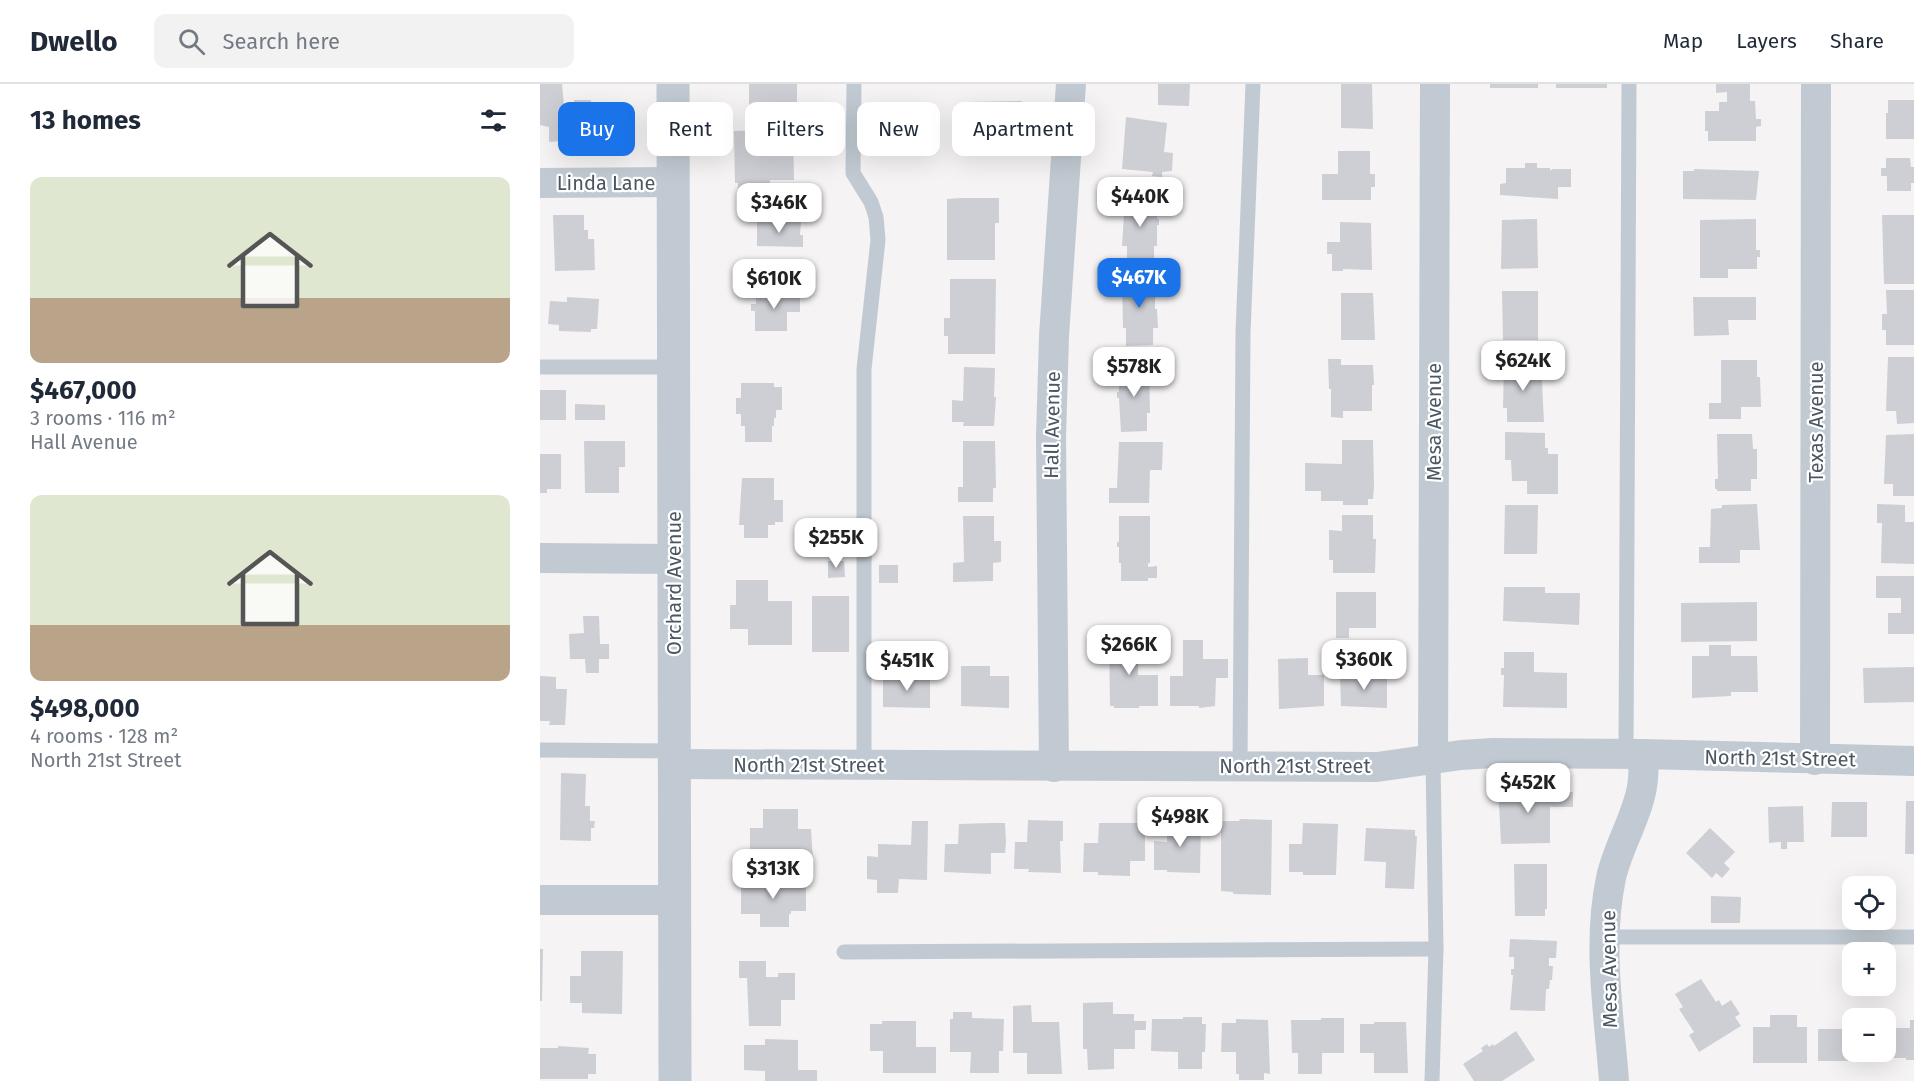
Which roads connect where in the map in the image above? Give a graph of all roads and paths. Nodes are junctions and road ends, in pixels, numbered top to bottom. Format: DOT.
graph roads {
  1 [pos="672,84"];
  2 [pos="854,84"];
  3 [pos="1071,84"];
  4 [pos="1253,84"];
  5 [pos="1435,84"];
  6 [pos="1629,84"];
  7 [pos="1816,84"];
  8 [pos="672,182"];
  9 [pos="540,183"];
  10 [pos="540,367"];
  11 [pos="673,367"];
  12 [pos="540,558"];
  13 [pos="673,559"];
  14 [pos="540,750"];
  15 [pos="1635,754"];
  16 [pos="675,758"];
  17 [pos="1433,759"];
  18 [pos="1815,760"];
  19 [pos="1914,760"];
  20 [pos="864,766"];
  21 [pos="1054,767"];
  22 [pos="1240,767"];
  23 [pos="540,900"];
  24 [pos="674,900"];
  25 [pos="1605,937"];
  26 [pos="1914,937"];
  27 [pos="1436,949"];
  28 [pos="844,952"];
  29 [pos="675,1081"];
  30 [pos="1432,1081"];
  31 [pos="1614,1081"];
  1 -- 8 [label="street, Orchard Avenue"];
  2 -- 20 [label="lane"];
  3 -- 21 [label="street, Hall Avenue"];
  4 -- 22 [label="lane"];
  5 -- 17 [label="street, Mesa Avenue"];
  6 -- 15 [label="lane"];
  7 -- 18 [label="street, Texas Avenue"];
  8 -- 9 [label="street, Linda Lane"];
  8 -- 11 [label="street, Orchard Avenue"];
  10 -- 11 [label="lane"];
  11 -- 13 [label="street, Orchard Avenue"];
  12 -- 13 [label="street"];
  13 -- 16 [label="street, Orchard Avenue"];
  14 -- 16 [label="lane"];
  15 -- 17 [label="street, North 21st Street"];
  15 -- 18 [label="street, North 21st Street"];
  15 -- 25 [label="street, Mesa Avenue"];
  16 -- 20 [label="street, North 21st Street"];
  16 -- 24 [label="street, Orchard Avenue"];
  17 -- 22 [label="street, North 21st Street"];
  17 -- 27 [label="lane"];
  18 -- 19 [label="street, North 21st Street"];
  20 -- 21 [label="street, North 21st Street"];
  21 -- 22 [label="street, North 21st Street"];
  23 -- 24 [label="street"];
  24 -- 29 [label="street, Orchard Avenue"];
  25 -- 26 [label="lane"];
  25 -- 31 [label="street, Mesa Avenue"];
  27 -- 28 [label="lane"];
  27 -- 30 [label="lane"];
}
